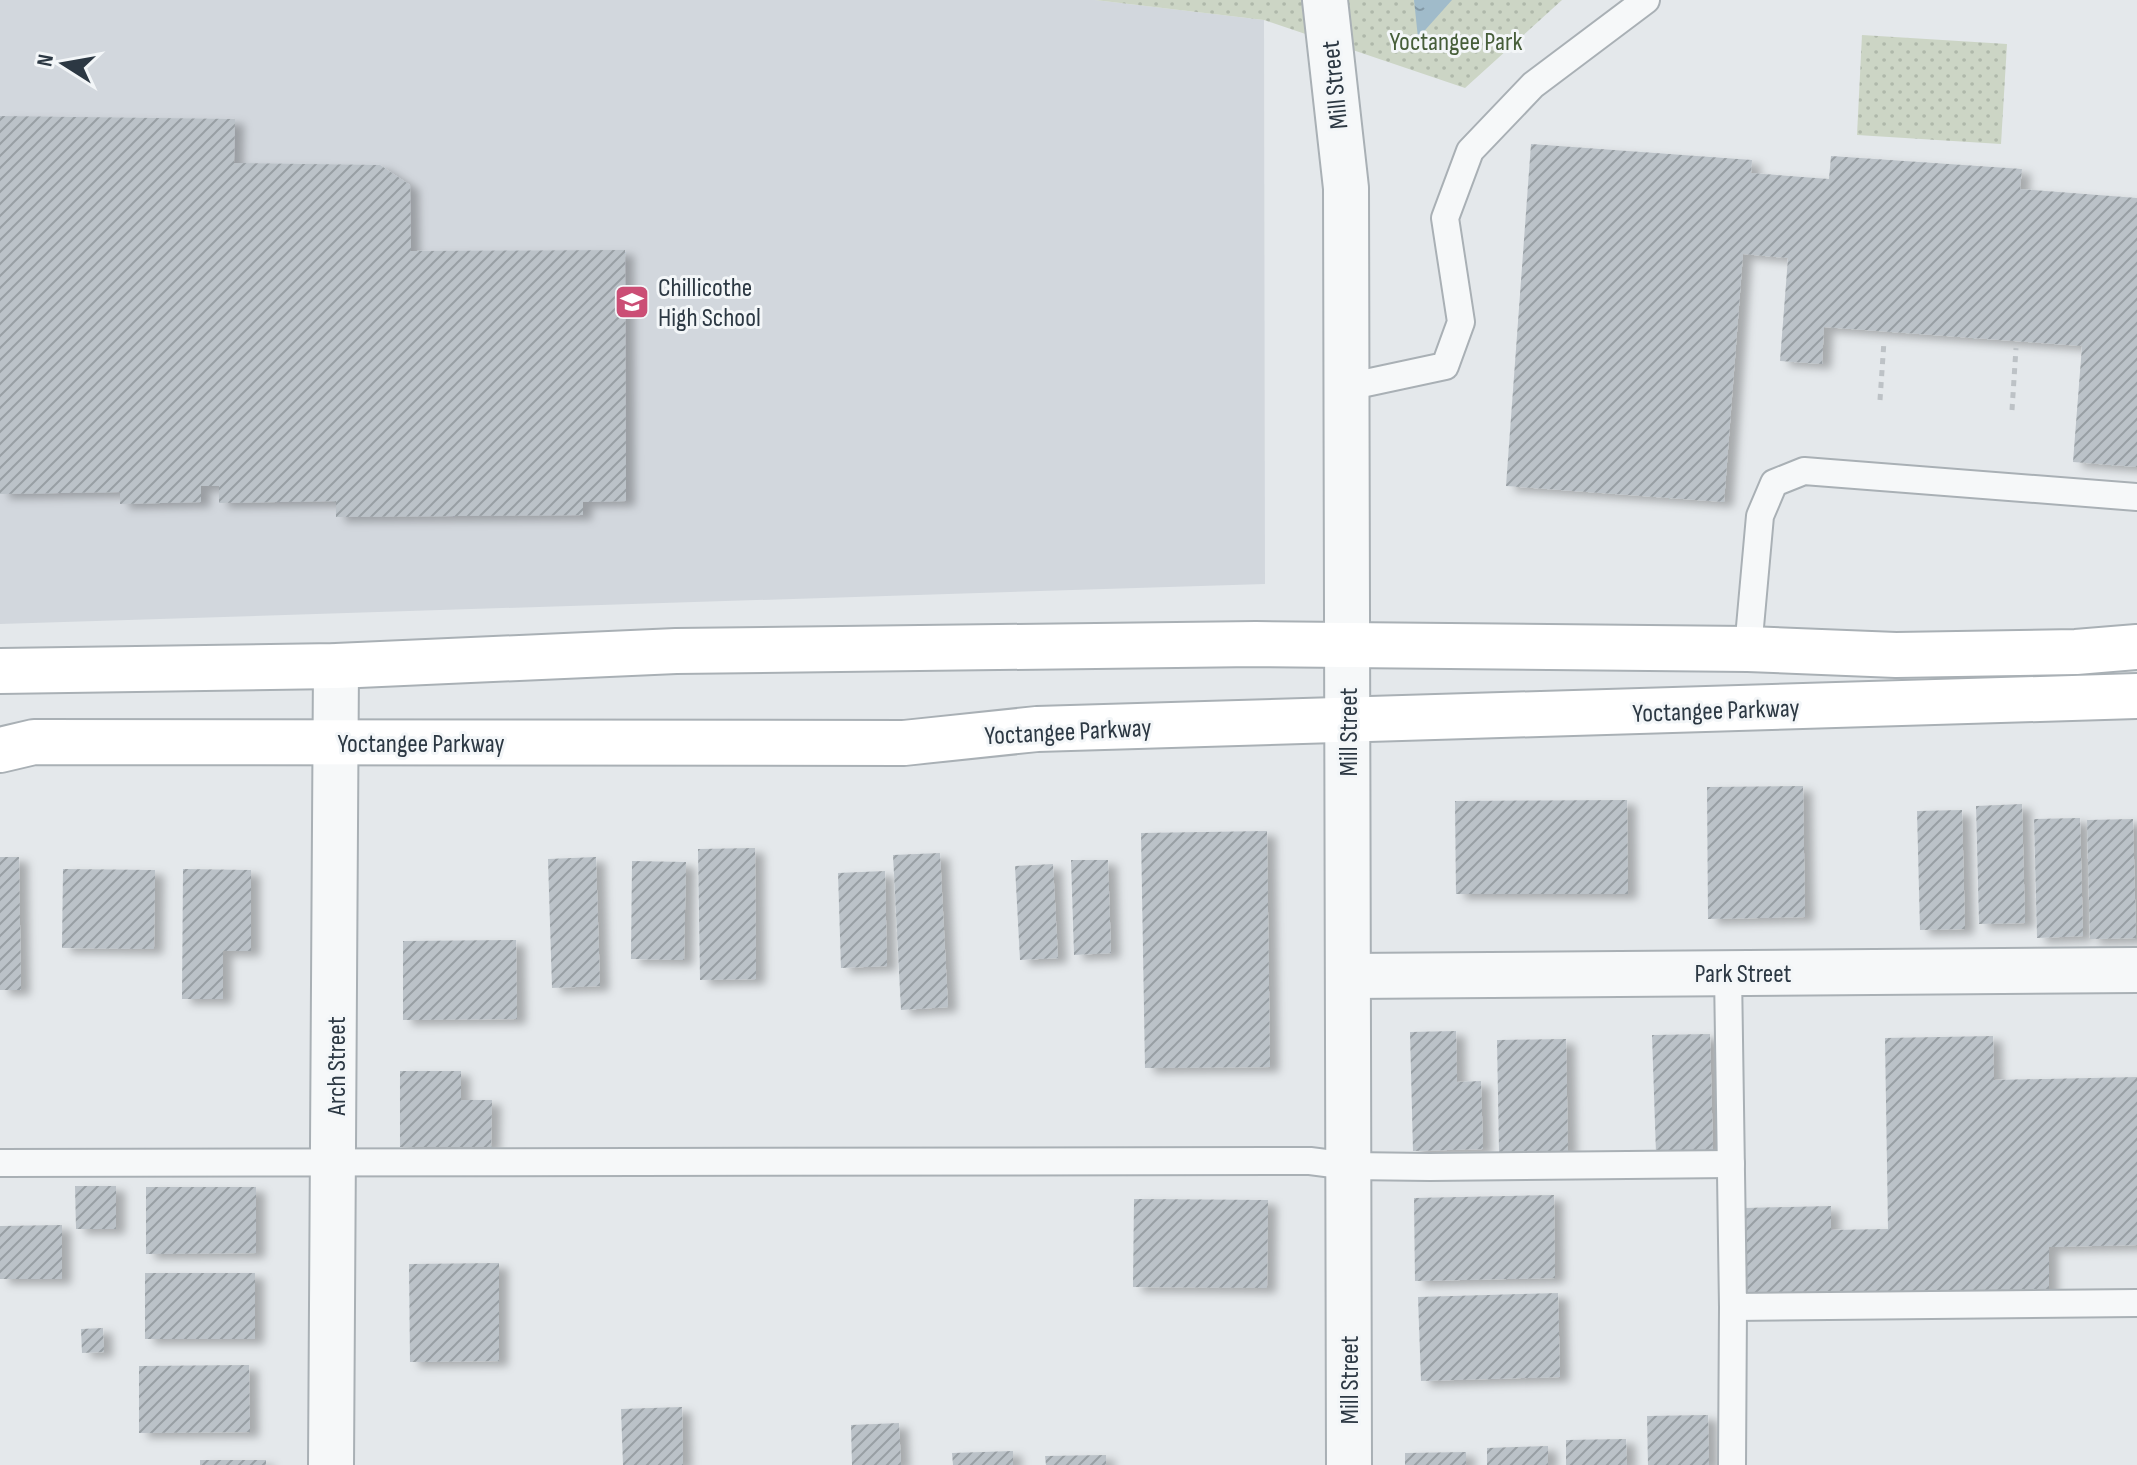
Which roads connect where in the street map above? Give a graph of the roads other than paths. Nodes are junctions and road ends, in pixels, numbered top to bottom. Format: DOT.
graph roads {
  1 [pos="1325,0"];
  2 [pos="1646,0"];
  3 [pos="1347,387"];
  4 [pos="2137,497"];
  5 [pos="1348,645"];
  6 [pos="2137,647"];
  7 [pos="1748,649"];
  8 [pos="336,666"];
  9 [pos="0,671"];
  10 [pos="2137,696"];
  11 [pos="1348,721"];
  12 [pos="338,744"];
  13 [pos="0,750"];
  14 [pos="2137,970"];
  15 [pos="1728,973"];
  16 [pos="1349,976"];
  17 [pos="335,1162"];
  18 [pos="0,1163"];
  19 [pos="1731,1164"];
  20 [pos="1349,1166"];
  21 [pos="2137,1303"];
  22 [pos="1733,1307"];
  23 [pos="331,1465"];
  24 [pos="1349,1465"];
  25 [pos="1732,1465"];
  1 -- 3 [label="street, Mill Street"];
  2 -- 3 [label="lane"];
  3 -- 5 [label="street, Mill Street"];
  4 -- 7 [label="lane"];
  5 -- 7 [label="street"];
  5 -- 8 [label="street"];
  5 -- 11 [label="street, Mill Street"];
  6 -- 7 [label="street"];
  8 -- 9 [label="street"];
  8 -- 12 [label="street, Arch Street"];
  10 -- 11 [label="street, Yoctangee Parkway"];
  11 -- 12 [label="street, Yoctangee Parkway"];
  11 -- 16 [label="street, Mill Street"];
  12 -- 13 [label="street, Yoctangee Parkway"];
  12 -- 17 [label="street, Arch Street"];
  14 -- 15 [label="street, Park Street"];
  15 -- 16 [label="street, Park Street"];
  15 -- 19 [label="lane"];
  16 -- 20 [label="street, Mill Street"];
  17 -- 18 [label="lane"];
  17 -- 20 [label="lane"];
  17 -- 23 [label="street, Arch Street"];
  19 -- 20 [label="lane"];
  19 -- 22 [label="lane"];
  20 -- 24 [label="street, Mill Street"];
  21 -- 22 [label="lane"];
  22 -- 25 [label="lane"];
}
